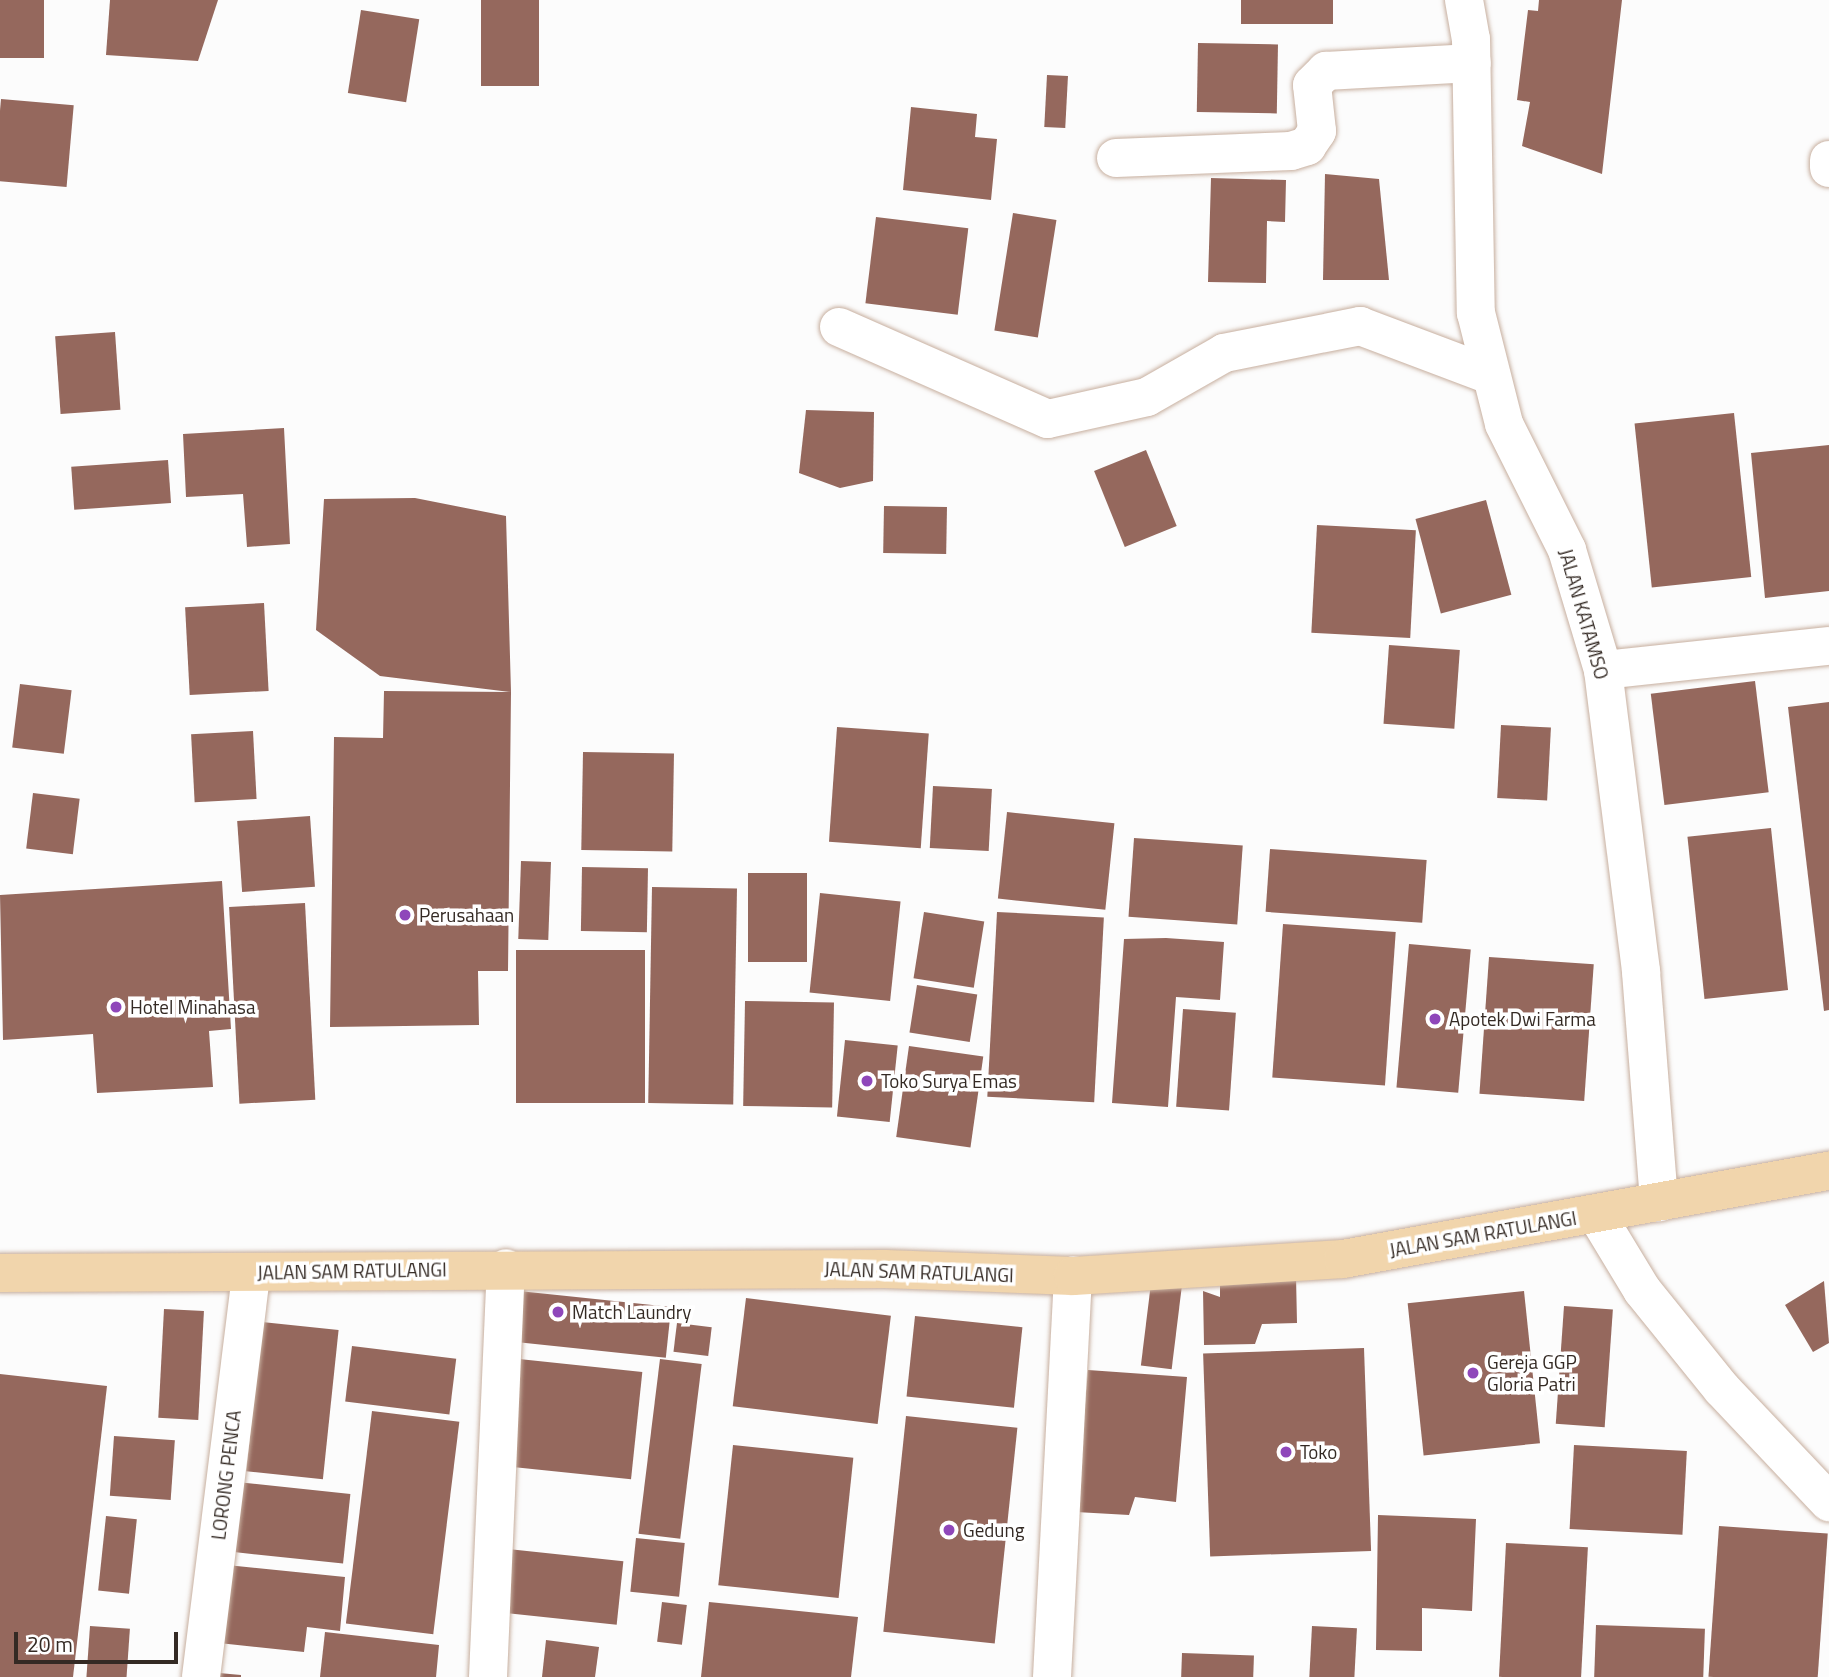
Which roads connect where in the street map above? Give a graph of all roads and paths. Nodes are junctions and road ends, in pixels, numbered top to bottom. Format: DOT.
graph roads {
  1 [pos="1464,0"];
  2 [pos="1472,63"];
  3 [pos="1116,158"];
  4 [pos="1829,160"];
  5 [pos="1829,169"];
  6 [pos="839,327"];
  7 [pos="1487,374"];
  8 [pos="1829,646"];
  9 [pos="1604,670"];
  10 [pos="1829,1171"];
  11 [pos="1659,1202"];
  12 [pos="1596,1214"];
  13 [pos="506,1268"];
  14 [pos="0,1273"];
  15 [pos="251,1274"];
  16 [pos="1073,1276"];
  17 [pos="1829,1502"];
  18 [pos="201,1677"];
  19 [pos="488,1677"];
  20 [pos="1052,1677"];
  1 -- 2 [label="street, JALAN KATAMSO"];
  2 -- 3 [label="street"];
  2 -- 7 [label="street, JALAN KATAMSO"];
  4 -- 5 [label="street"];
  6 -- 7 [label="street"];
  7 -- 9 [label="street, JALAN KATAMSO"];
  8 -- 9 [label="street"];
  9 -- 11 [label="street, JALAN KATAMSO"];
  10 -- 11 [label="main road, JALAN SAM RATULANGI"];
  11 -- 12 [label="main road, JALAN SAM RATULANGI"];
  12 -- 16 [label="main road, JALAN SAM RATULANGI"];
  12 -- 17 [label="street"];
  13 -- 15 [label="main road, JALAN SAM RATULANGI"];
  13 -- 16 [label="main road, JALAN SAM RATULANGI"];
  13 -- 19 [label="street"];
  14 -- 15 [label="main road, JALAN SAM RATULANGI"];
  15 -- 18 [label="street, LORONG PENCA"];
  16 -- 20 [label="street"];
}
